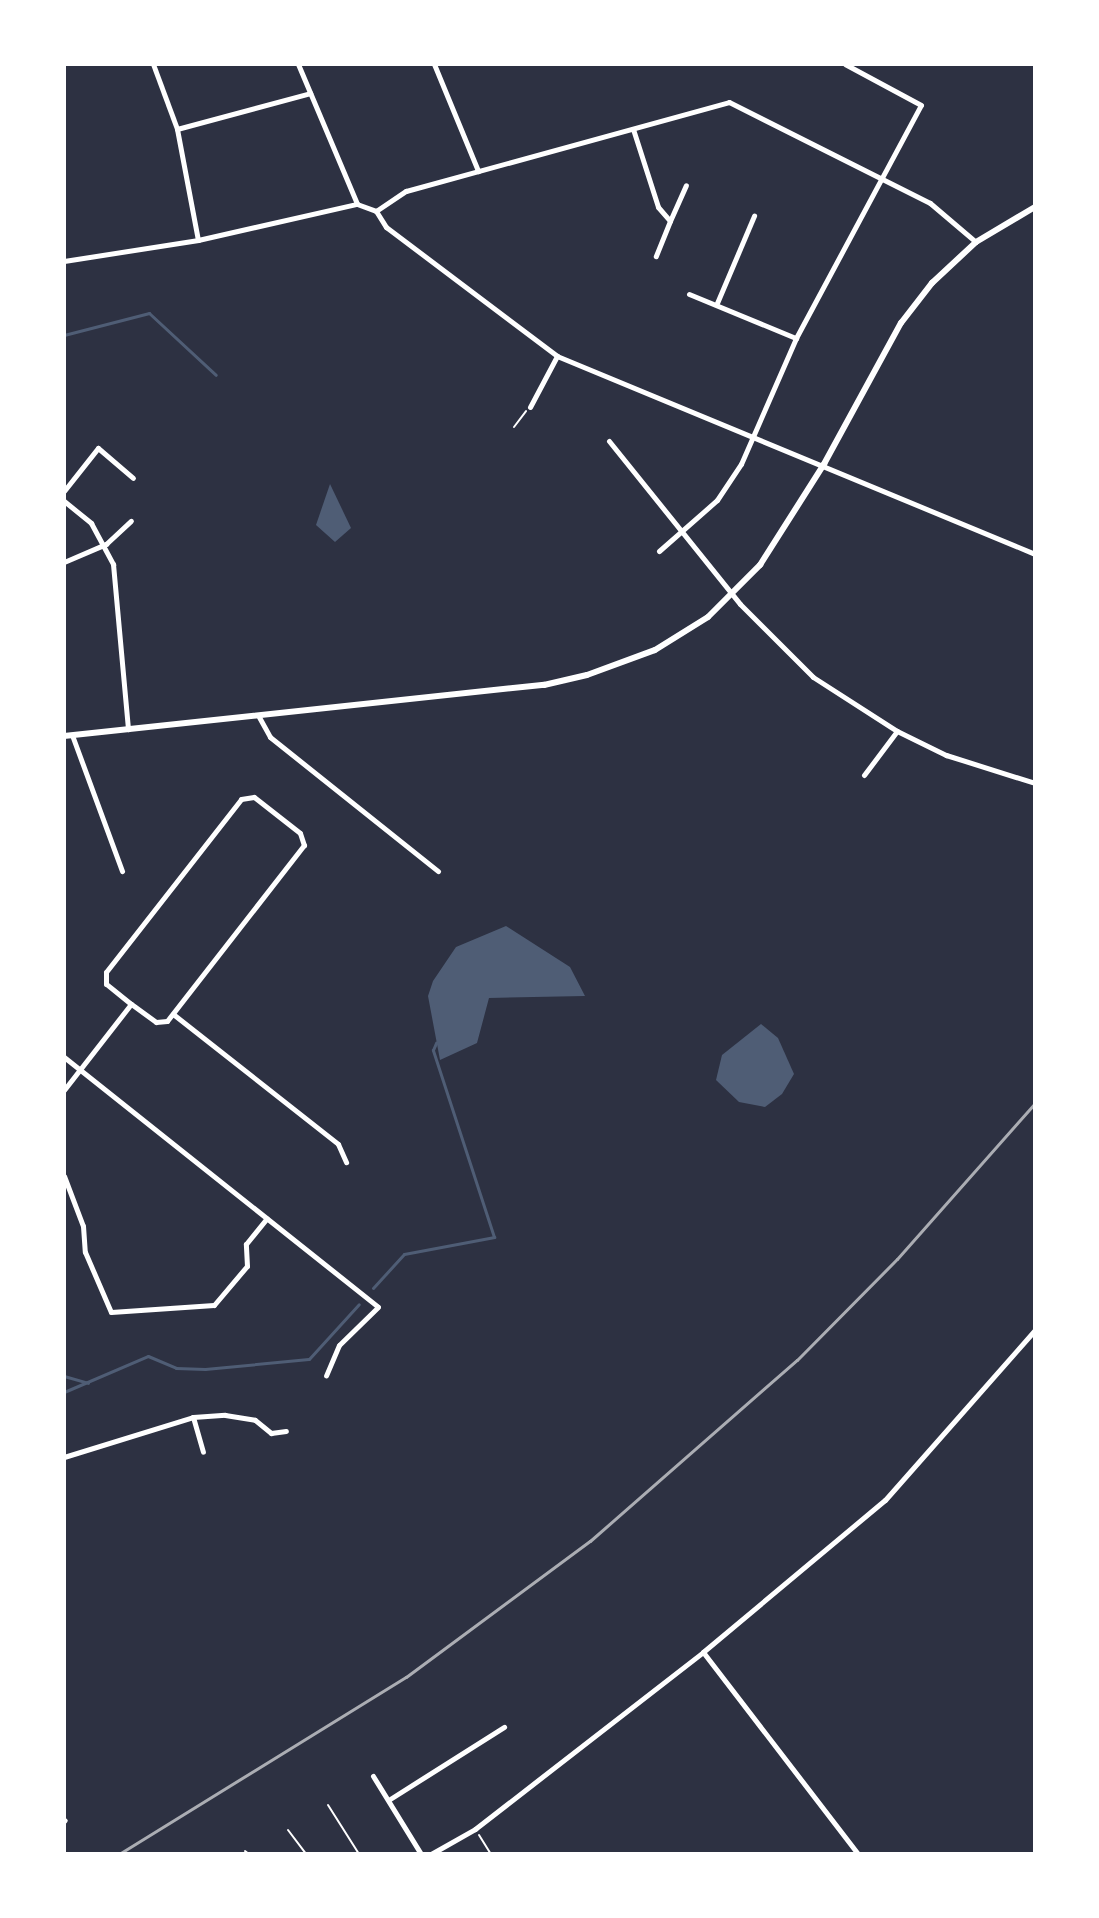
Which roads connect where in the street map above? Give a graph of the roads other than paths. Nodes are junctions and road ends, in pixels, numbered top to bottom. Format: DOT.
graph roads {
  1 [pos="153,64"];
  2 [pos="298,64"];
  3 [pos="434,64"];
  4 [pos="845,64"];
  5 [pos="310,93"];
  6 [pos="177,129"];
  7 [pos="633,129"];
  8 [pos="478,171"];
  9 [pos="882,180"];
  10 [pos="686,185"];
  11 [pos="357,204"];
  12 [pos="1035,207"];
  13 [pos="376,211"];
  14 [pos="754,216"];
  15 [pos="670,221"];
  16 [pos="198,240"];
  17 [pos="976,242"];
  18 [pos="656,256"];
  19 [pos="64,261"];
  20 [pos="689,294"];
  21 [pos="717,303"];
  22 [pos="796,338"];
  23 [pos="557,356"];
  24 [pos="530,407"];
  25 [pos="754,433"];
  26 [pos="609,441"];
  27 [pos="824,464"];
  28 [pos="133,478"];
  29 [pos="64,491"];
  30 [pos="64,501"];
  31 [pos="131,521"];
  32 [pos="686,531"];
  33 [pos="106,544"];
  34 [pos="659,551"];
  35 [pos="1035,554"];
  36 [pos="64,562"];
  37 [pos="736,594"];
  38 [pos="259,717"];
  39 [pos="128,729"];
  40 [pos="897,731"];
  41 [pos="68,736"];
  42 [pos="864,775"];
  43 [pos="1035,783"];
  44 [pos="122,871"];
  45 [pos="438,871"];
  46 [pos="131,1004"];
  47 [pos="173,1014"];
  48 [pos="64,1057"];
  49 [pos="80,1069"];
  50 [pos="64,1090"];
  51 [pos="346,1162"];
  52 [pos="64,1176"];
  53 [pos="267,1218"];
  54 [pos="1035,1330"];
  55 [pos="326,1375"];
  56 [pos="193,1417"];
  57 [pos="286,1431"];
  58 [pos="203,1452"];
  59 [pos="64,1457"];
  60 [pos="703,1652"];
  61 [pos="504,1727"];
  62 [pos="373,1776"];
  63 [pos="390,1799"];
  64 [pos="328,1805"];
  65 [pos="288,1830"];
  66 [pos="439,1852"];
  67 [pos="306,1854"];
  68 [pos="359,1854"];
  69 [pos="421,1854"];
  70 [pos="431,1854"];
  71 [pos="858,1854"];
  1 -- 6 [label="street"];
  2 -- 5 [label="street"];
  3 -- 8 [label="street"];
  4 -- 9 [label="street"];
  5 -- 6 [label="street"];
  5 -- 11 [label="street"];
  6 -- 16 [label="street"];
  7 -- 8 [label="street"];
  7 -- 9 [label="street"];
  7 -- 15 [label="street"];
  8 -- 13 [label="street"];
  9 -- 17 [label="street"];
  9 -- 22 [label="street"];
  10 -- 15 [label="street"];
  11 -- 13 [label="street"];
  11 -- 16 [label="street"];
  12 -- 17 [label="street"];
  13 -- 23 [label="street"];
  14 -- 21 [label="street"];
  15 -- 18 [label="street"];
  16 -- 19 [label="street"];
  17 -- 27 [label="street"];
  20 -- 21 [label="street"];
  21 -- 22 [label="street"];
  22 -- 25 [label="street"];
  23 -- 24 [label="street"];
  23 -- 25 [label="street"];
  25 -- 27 [label="street"];
  25 -- 32 [label="street"];
  26 -- 32 [label="street"];
  27 -- 35 [label="street"];
  27 -- 37 [label="street"];
  28 -- 29 [label="street"];
  30 -- 33 [label="street"];
  31 -- 33 [label="street"];
  32 -- 34 [label="street"];
  32 -- 37 [label="street"];
  33 -- 36 [label="street"];
  33 -- 39 [label="street"];
  37 -- 38 [label="street"];
  37 -- 40 [label="street"];
  38 -- 39 [label="street"];
  38 -- 45 [label="street"];
  39 -- 41 [label="street"];
  40 -- 42 [label="street"];
  40 -- 43 [label="street"];
  41 -- 44 [label="street"];
  46 -- 47 [label="street"];
  46 -- 47 [label="street"];
  46 -- 49 [label="street"];
  47 -- 51 [label="street"];
  48 -- 49 [label="street"];
  49 -- 50 [label="street"];
  49 -- 53 [label="street"];
  52 -- 53 [label="street"];
  53 -- 55 [label="street"];
  54 -- 60 [label="street"];
  56 -- 57 [label="street"];
  56 -- 58 [label="street"];
  56 -- 59 [label="street"];
  60 -- 66 [label="street"];
  60 -- 71 [label="street"];
  61 -- 63 [label="street"];
  62 -- 63 [label="street"];
  63 -- 69 [label="street"];
  64 -- 68 [label="lane"];
  65 -- 67 [label="lane"];
  66 -- 70 [label="street"];
}
